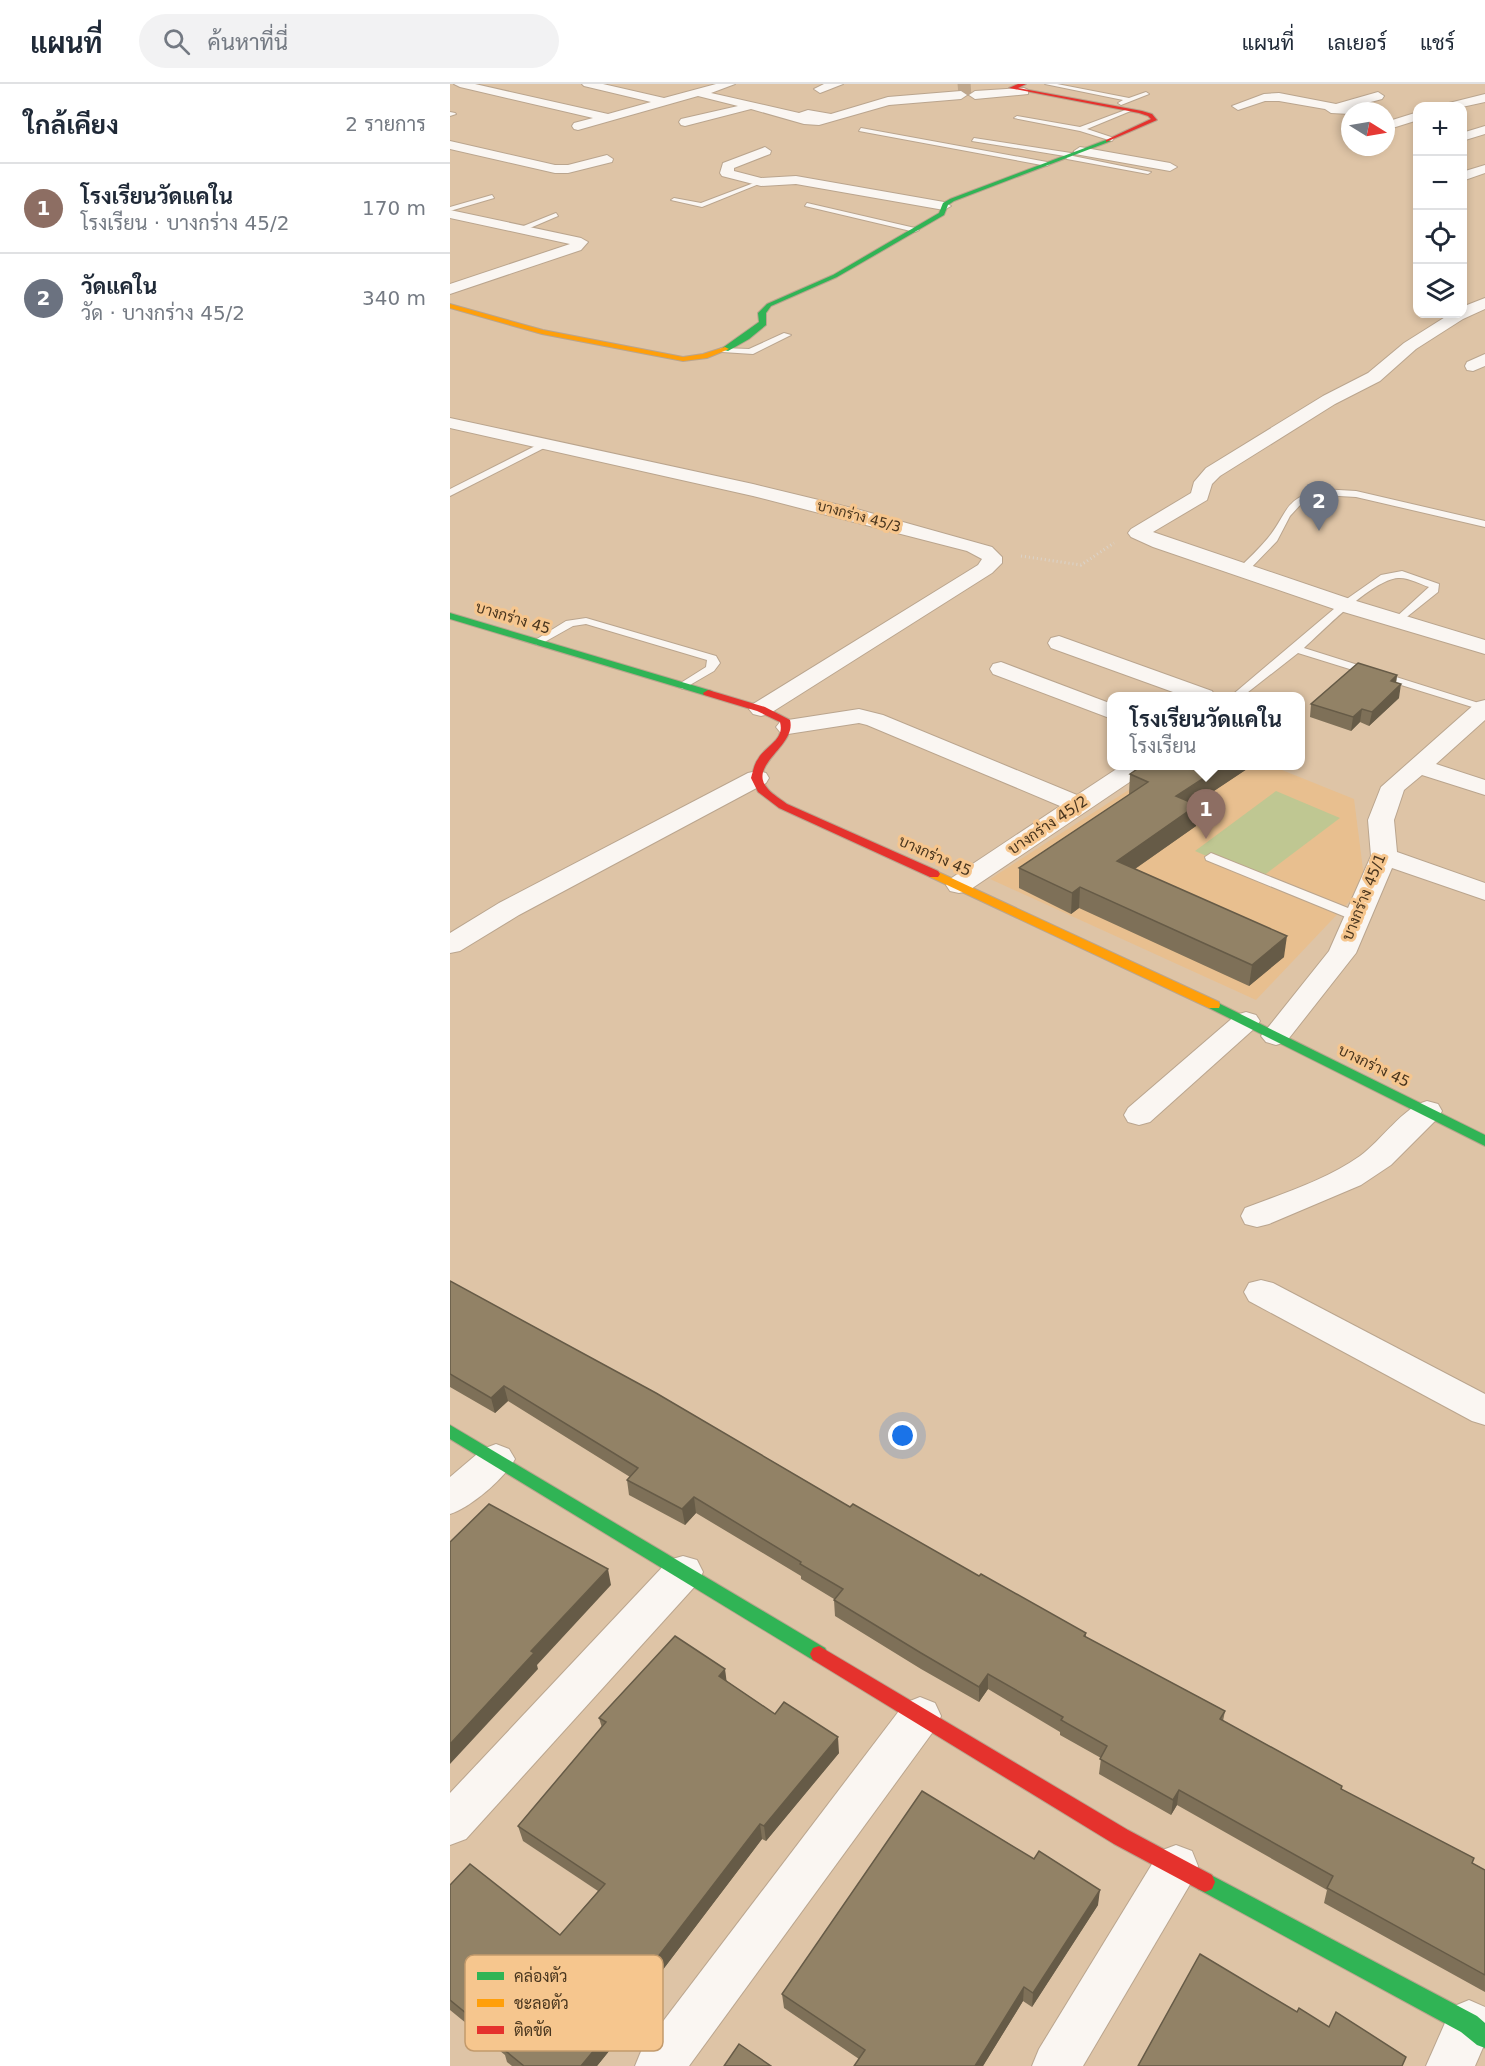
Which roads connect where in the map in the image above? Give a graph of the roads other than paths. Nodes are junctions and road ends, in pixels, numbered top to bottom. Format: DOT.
graph roads {
  1 [pos="460,84"];
  2 [pos="588,84"];
  3 [pos="837,84"];
  4 [pos="1048,84"];
  5 [pos="712,87"];
  6 [pos="1020,88"];
  7 [pos="820,89"];
  8 [pos="961,93"];
  9 [pos="1146,94"];
  10 [pos="1378,96"];
  11 [pos="776,98"];
  12 [pos="1485,98"];
  13 [pos="882,99"];
  14 [pos="664,102"];
  15 [pos="1467,102"];
  16 [pos="756,105"];
  17 [pos="1130,105"];
  18 [pos="1238,106"];
  19 [pos="1337,107"];
  20 [pos="1341,108"];
  21 [pos="608,117"];
  22 [pos="812,117"];
  23 [pos="1309,117"];
  24 [pos="1017,118"];
  25 [pos="1413,118"];
  26 [pos="1395,119"];
  27 [pos="1402,121"];
  28 [pos="685,122"];
  29 [pos="1395,123"];
  30 [pos="1413,123"];
  31 [pos="578,126"];
  32 [pos="784,126"];
  33 [pos="1081,129"];
  34 [pos="861,130"];
  35 [pos="1485,130"];
  36 [pos="1467,134"];
  37 [pos="1467,136"];
  38 [pos="965,139"];
  39 [pos="1112,139"];
  40 [pos="1485,139"];
  41 [pos="450,145"];
  42 [pos="765,151"];
  43 [pos="1073,154"];
  44 [pos="607,159"];
  45 [pos="1047,164"];
  46 [pos="1170,167"];
  47 [pos="1485,169"];
  48 [pos="1148,172"];
  49 [pos="1467,175"];
  50 [pos="761,182"];
  51 [pos="492,197"];
  52 [pos="674,200"];
  53 [pos="807,205"];
  54 [pos="944,206"];
  55 [pos="450,212"];
  56 [pos="556,215"];
  57 [pos="520,229"];
  58 [pos="915,230"];
  59 [pos="450,289"];
  60 [pos="1485,303"];
  61 [pos="450,306"];
  62 [pos="787,335"];
  63 [pos="722,350"];
  64 [pos="450,423"];
  65 [pos="545,444"];
  66 [pos="1172,490"];
  67 [pos="450,493"];
  68 [pos="1485,524"];
  69 [pos="1137,531"];
  70 [pos="1242,571"];
  71 [pos="1345,605"];
  72 [pos="450,616"];
  73 [pos="1398,621"];
  74 [pos="537,642"];
  75 [pos="1059,643"];
  76 [pos="1485,647"];
  77 [pos="1296,649"];
  78 [pos="1001,669"];
  79 [pos="682,686"];
  80 [pos="1193,692"];
  81 [pos="1241,692"];
  82 [pos="1484,707"];
  83 [pos="762,709"];
  84 [pos="1107,710"];
  85 [pos="788,727"];
  86 [pos="1419,766"];
  87 [pos="1130,770"];
  88 [pos="757,778"];
  89 [pos="1485,788"];
  90 [pos="1079,805"];
  91 [pos="1383,856"];
  92 [pos="1211,857"];
  93 [pos="959,885"];
  94 [pos="1485,892"];
  95 [pos="1358,917"];
  96 [pos="450,945"];
  97 [pos="1246,1022"];
  98 [pos="1276,1036"];
  99 [pos="1427,1110"];
  100 [pos="1139,1115"];
  101 [pos="1485,1141"];
  102 [pos="1257,1216"];
  103 [pos="1261,1292"];
  104 [pos="1485,1411"];
  105 [pos="450,1431"];
  106 [pos="496,1459"];
  107 [pos="450,1499"];
  108 [pos="683,1572"];
  109 [pos="920,1716"];
  110 [pos="450,1824"];
  111 [pos="1176,1866"];
  112 [pos="1477,2030"];
  113 [pos="659,2066"];
  114 [pos="1056,2066"];
  115 [pos="1450,2066"];
  1 -- 21 [label="street"];
  2 -- 14 [label="street"];
  3 -- 7 [label="street"];
  4 -- 17 [label="lane"];
  5 -- 14 [label="street"];
  5 -- 16 [label="street"];
  6 -- 8 [label="street"];
  6 -- 17 [label="street"];
  8 -- 13 [label="street"];
  8 -- 13 [label="street"];
  9 -- 17 [label="lane"];
  10 -- 19 [label="street"];
  11 -- 16 [label="street"];
  12 -- 15 [label="street"];
  13 -- 22 [label="street"];
  14 -- 21 [label="street"];
  16 -- 22 [label="street"];
  16 -- 28 [label="street"];
  17 -- 33 [label="lane"];
  17 -- 39 [label="street"];
  18 -- 19 [label="street"];
  19 -- 20 [label="street"];
  19 -- 23 [label="street"];
  21 -- 31 [label="street"];
  22 -- 32 [label="street"];
  24 -- 33 [label="lane"];
  25 -- 27 [label="street"];
  26 -- 27 [label="street"];
  27 -- 29 [label="street"];
  27 -- 30 [label="street"];
  33 -- 39 [label="lane"];
  34 -- 45 [label="lane"];
  35 -- 36 [label="street"];
  37 -- 40 [label="street"];
  38 -- 43 [label="lane"];
  39 -- 43 [label="street"];
  41 -- 44 [label="street"];
  42 -- 50 [label="street"];
  43 -- 45 [label="street"];
  43 -- 46 [label="street"];
  43 -- 48 [label="lane"];
  45 -- 54 [label="street"];
  47 -- 49 [label="street"];
  50 -- 52 [label="lane"];
  50 -- 54 [label="street"];
  51 -- 55 [label="lane"];
  53 -- 58 [label="lane"];
  54 -- 58 [label="street"];
  55 -- 57 [label="street"];
  56 -- 57 [label="lane"];
  57 -- 59 [label="street"];
  58 -- 63 [label="street"];
  60 -- 69 [label="street"];
  61 -- 63 [label="street"];
  62 -- 63 [label="lane"];
  64 -- 65 [label="street, บางกร่าง 45/3"];
  65 -- 67 [label="lane"];
  65 -- 83 [label="street, บางกร่าง 45/3"];
  66 -- 69 [label="street"];
  68 -- 70 [label="lane"];
  69 -- 70 [label="street"];
  70 -- 71 [label="street"];
  71 -- 73 [label="street"];
  71 -- 73 [label="lane"];
  71 -- 77 [label="lane"];
  72 -- 74 [label="street, บางกร่าง 45"];
  73 -- 76 [label="street"];
  74 -- 79 [label="street, บางกร่าง 45"];
  74 -- 79 [label="lane"];
  75 -- 80 [label="street"];
  77 -- 81 [label="lane"];
  77 -- 82 [label="lane"];
  78 -- 84 [label="street"];
  79 -- 83 [label="street, บางกร่าง 45"];
  82 -- 86 [label="street, บางกร่าง 45/1"];
  83 -- 85 [label="street, บางกร่าง 45"];
  85 -- 88 [label="street"];
  85 -- 90 [label="street"];
  86 -- 89 [label="street"];
  86 -- 91 [label="street, บางกร่าง 45/1"];
  87 -- 90 [label="street, บางกร่าง 45/2"];
  88 -- 93 [label="street, บางกร่าง 45"];
  88 -- 96 [label="street"];
  90 -- 93 [label="street, บางกร่าง 45/2"];
  91 -- 94 [label="street"];
  91 -- 95 [label="street, บางกร่าง 45/1"];
  92 -- 95 [label="lane"];
  93 -- 97 [label="street, บางกร่าง 45"];
  95 -- 98 [label="street, บางกร่าง 45/1"];
  97 -- 98 [label="street, บางกร่าง 45"];
  97 -- 100 [label="street"];
  98 -- 99 [label="street, บางกร่าง 45"];
  99 -- 101 [label="street, บางกร่าง 45"];
  99 -- 102 [label="street"];
  103 -- 104 [label="street"];
  105 -- 106 [label="street"];
  106 -- 107 [label="street"];
  106 -- 108 [label="street"];
  108 -- 109 [label="street"];
  108 -- 110 [label="street"];
  109 -- 111 [label="street"];
  109 -- 113 [label="street"];
  111 -- 112 [label="street"];
  111 -- 114 [label="street"];
  112 -- 115 [label="street"];
}
